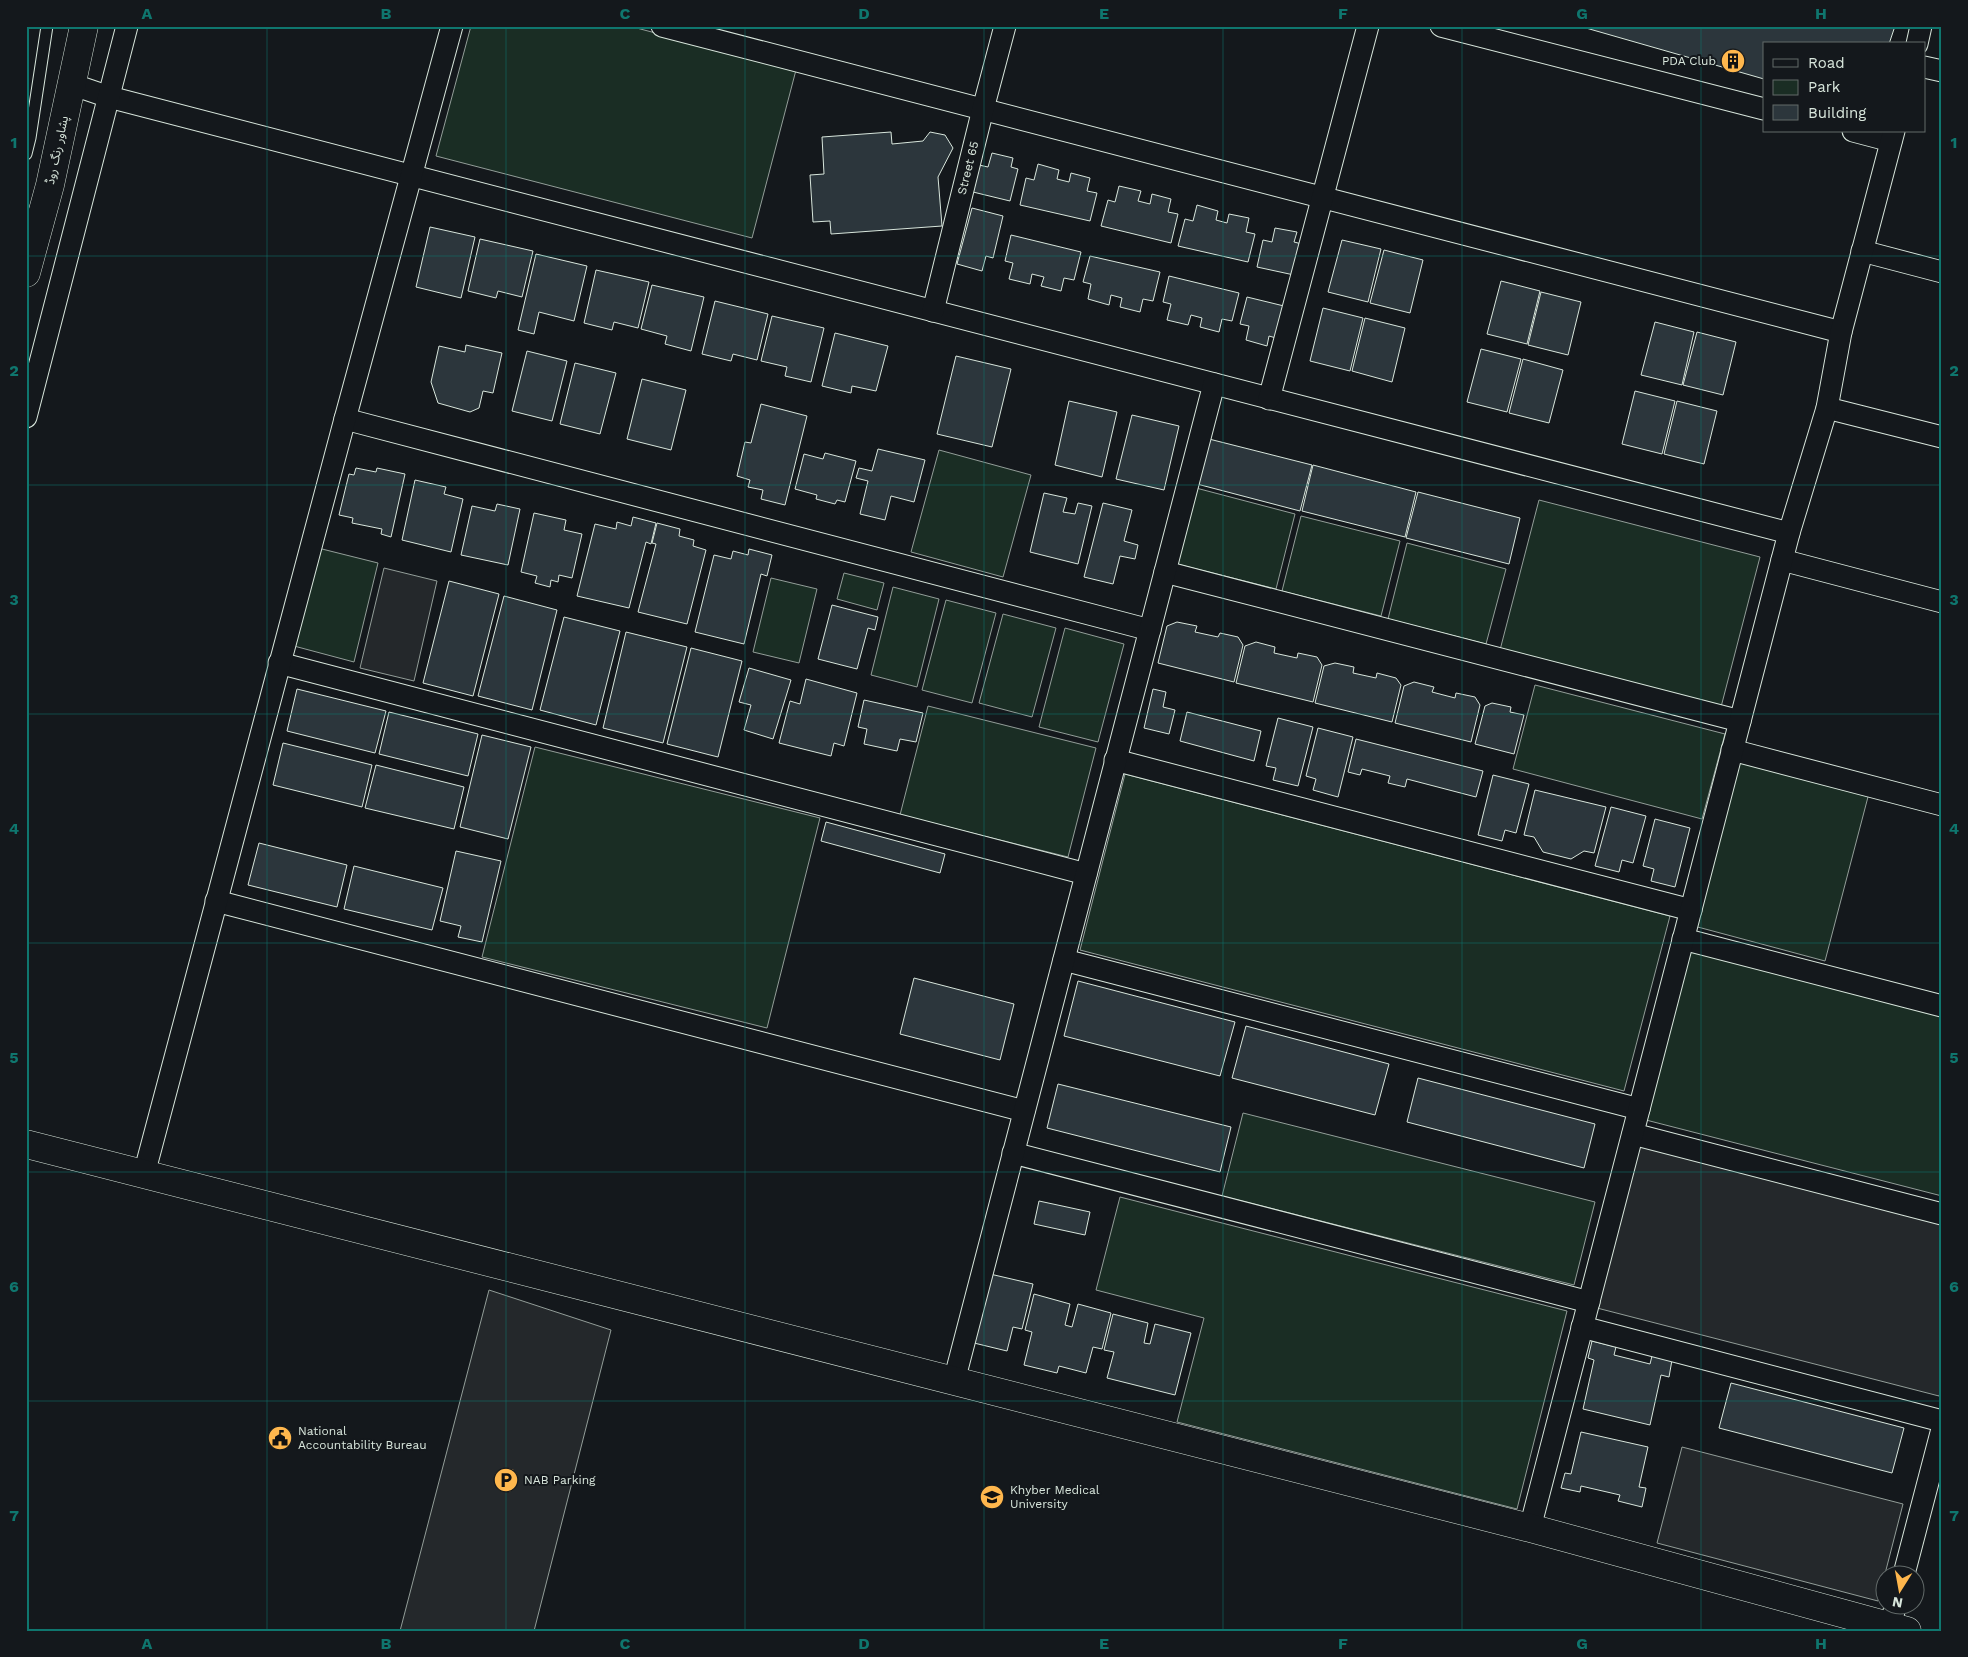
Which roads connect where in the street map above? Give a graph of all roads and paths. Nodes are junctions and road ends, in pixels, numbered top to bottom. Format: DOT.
graph roads {
  1 [pos="47,26"];
  2 [pos="84,26"];
  3 [pos="127,26"];
  4 [pos="452,26"];
  5 [pos="662,26"];
  6 [pos="1005,26"];
  7 [pos="1368,26"];
  8 [pos="1441,26"];
  9 [pos="1921,26"];
  10 [pos="1917,42"];
  11 [pos="1926,67"];
  12 [pos="1942,71"];
  13 [pos="71,84"];
  14 [pos="109,97"];
  15 [pos="982,109"];
  16 [pos="1763,109"];
  17 [pos="1861,132"];
  18 [pos="1892,136"];
  19 [pos="26,154"];
  20 [pos="413,175"];
  21 [pos="1322,198"];
  22 [pos="1862,251"];
  23 [pos="1942,272"];
  24 [pos="26,273"];
  25 [pos="933,311"];
  26 [pos="1841,332"];
  27 [pos="1214,384"];
  28 [pos="1269,399"];
  29 [pos="1828,408"];
  30 [pos="26,417"];
  31 [pos="345,419"];
  32 [pos="1942,437"];
  33 [pos="1789,533"];
  34 [pos="1782,560"];
  35 [pos="1165,572"];
  36 [pos="1942,602"];
  37 [pos="1150,630"];
  38 [pos="280,664"];
  39 [pos="1740,721"];
  40 [pos="1732,750"];
  41 [pos="1115,760"];
  42 [pos="1942,804"];
  43 [pos="1086,874"];
  44 [pos="216,901"];
  45 [pos="1691,910"];
  46 [pos="1683,939"];
  47 [pos="1064,960"];
  48 [pos="1942,1006"];
  49 [pos="1639,1109"];
  50 [pos="1024,1111"];
  51 [pos="1633,1134"];
  52 [pos="26,1144"];
  53 [pos="1013,1153"];
  54 [pos="144,1174"];
  55 [pos="1942,1214"];
  56 [pos="1589,1302"];
  57 [pos="1582,1327"];
  58 [pos="954,1381"];
  59 [pos="1942,1421"];
  60 [pos="1942,1428"];
  61 [pos="1936,1475"];
  62 [pos="1530,1528"];
  63 [pos="1907,1564"];
  64 [pos="1898,1620"];
  1 -- 19 [label="lane"];
  2 -- 13 [label="main road, پشاور رنگ روڈ"];
  3 -- 14 [label="street"];
  4 -- 20 [label="street"];
  5 -- 15 [label="street"];
  6 -- 15 [label="street, Street 65"];
  7 -- 21 [label="street"];
  8 -- 16 [label="street"];
  9 -- 10 [label="street"];
  11 -- 12 [label="street"];
  13 -- 14 [label="street"];
  13 -- 24 [label="main road, پشاور رنگ روڈ"];
  14 -- 20 [label="street"];
  14 -- 30 [label="street"];
  15 -- 21 [label="street"];
  15 -- 25 [label="street, Street 65"];
  17 -- 18 [label="street"];
  18 -- 22 [label="street"];
  20 -- 25 [label="street"];
  20 -- 31 [label="street"];
  21 -- 26 [label="street"];
  21 -- 28 [label="street"];
  22 -- 23 [label="street"];
  22 -- 26 [label="street"];
  25 -- 27 [label="street"];
  26 -- 29 [label="street"];
  27 -- 28 [label="street"];
  27 -- 35 [label="street"];
  28 -- 33 [label="street"];
  29 -- 32 [label="street"];
  29 -- 33 [label="street"];
  31 -- 37 [label="street"];
  31 -- 38 [label="street"];
  33 -- 34 [label="street"];
  34 -- 36 [label="street"];
  34 -- 39 [label="street"];
  35 -- 37 [label="street"];
  35 -- 39 [label="street"];
  37 -- 41 [label="street"];
  38 -- 43 [label="street"];
  38 -- 44 [label="street"];
  39 -- 40 [label="street"];
  40 -- 42 [label="street"];
  40 -- 45 [label="street"];
  41 -- 43 [label="street"];
  41 -- 45 [label="street"];
  43 -- 47 [label="street"];
  44 -- 50 [label="street"];
  44 -- 54 [label="street"];
  45 -- 46 [label="street"];
  46 -- 48 [label="street"];
  46 -- 49 [label="street"];
  47 -- 49 [label="street"];
  47 -- 50 [label="street"];
  49 -- 51 [label="street"];
  50 -- 53 [label="street"];
  51 -- 55 [label="street"];
  51 -- 56 [label="street"];
  52 -- 54 [label="main road"];
  53 -- 56 [label="street"];
  53 -- 58 [label="street"];
  54 -- 58 [label="main road"];
  56 -- 57 [label="street"];
  57 -- 59 [label="street"];
  57 -- 62 [label="street"];
  58 -- 62 [label="main road"];
  60 -- 61 [label="street"];
  61 -- 63 [label="street"];
  62 -- 64 [label="main road"];
}
